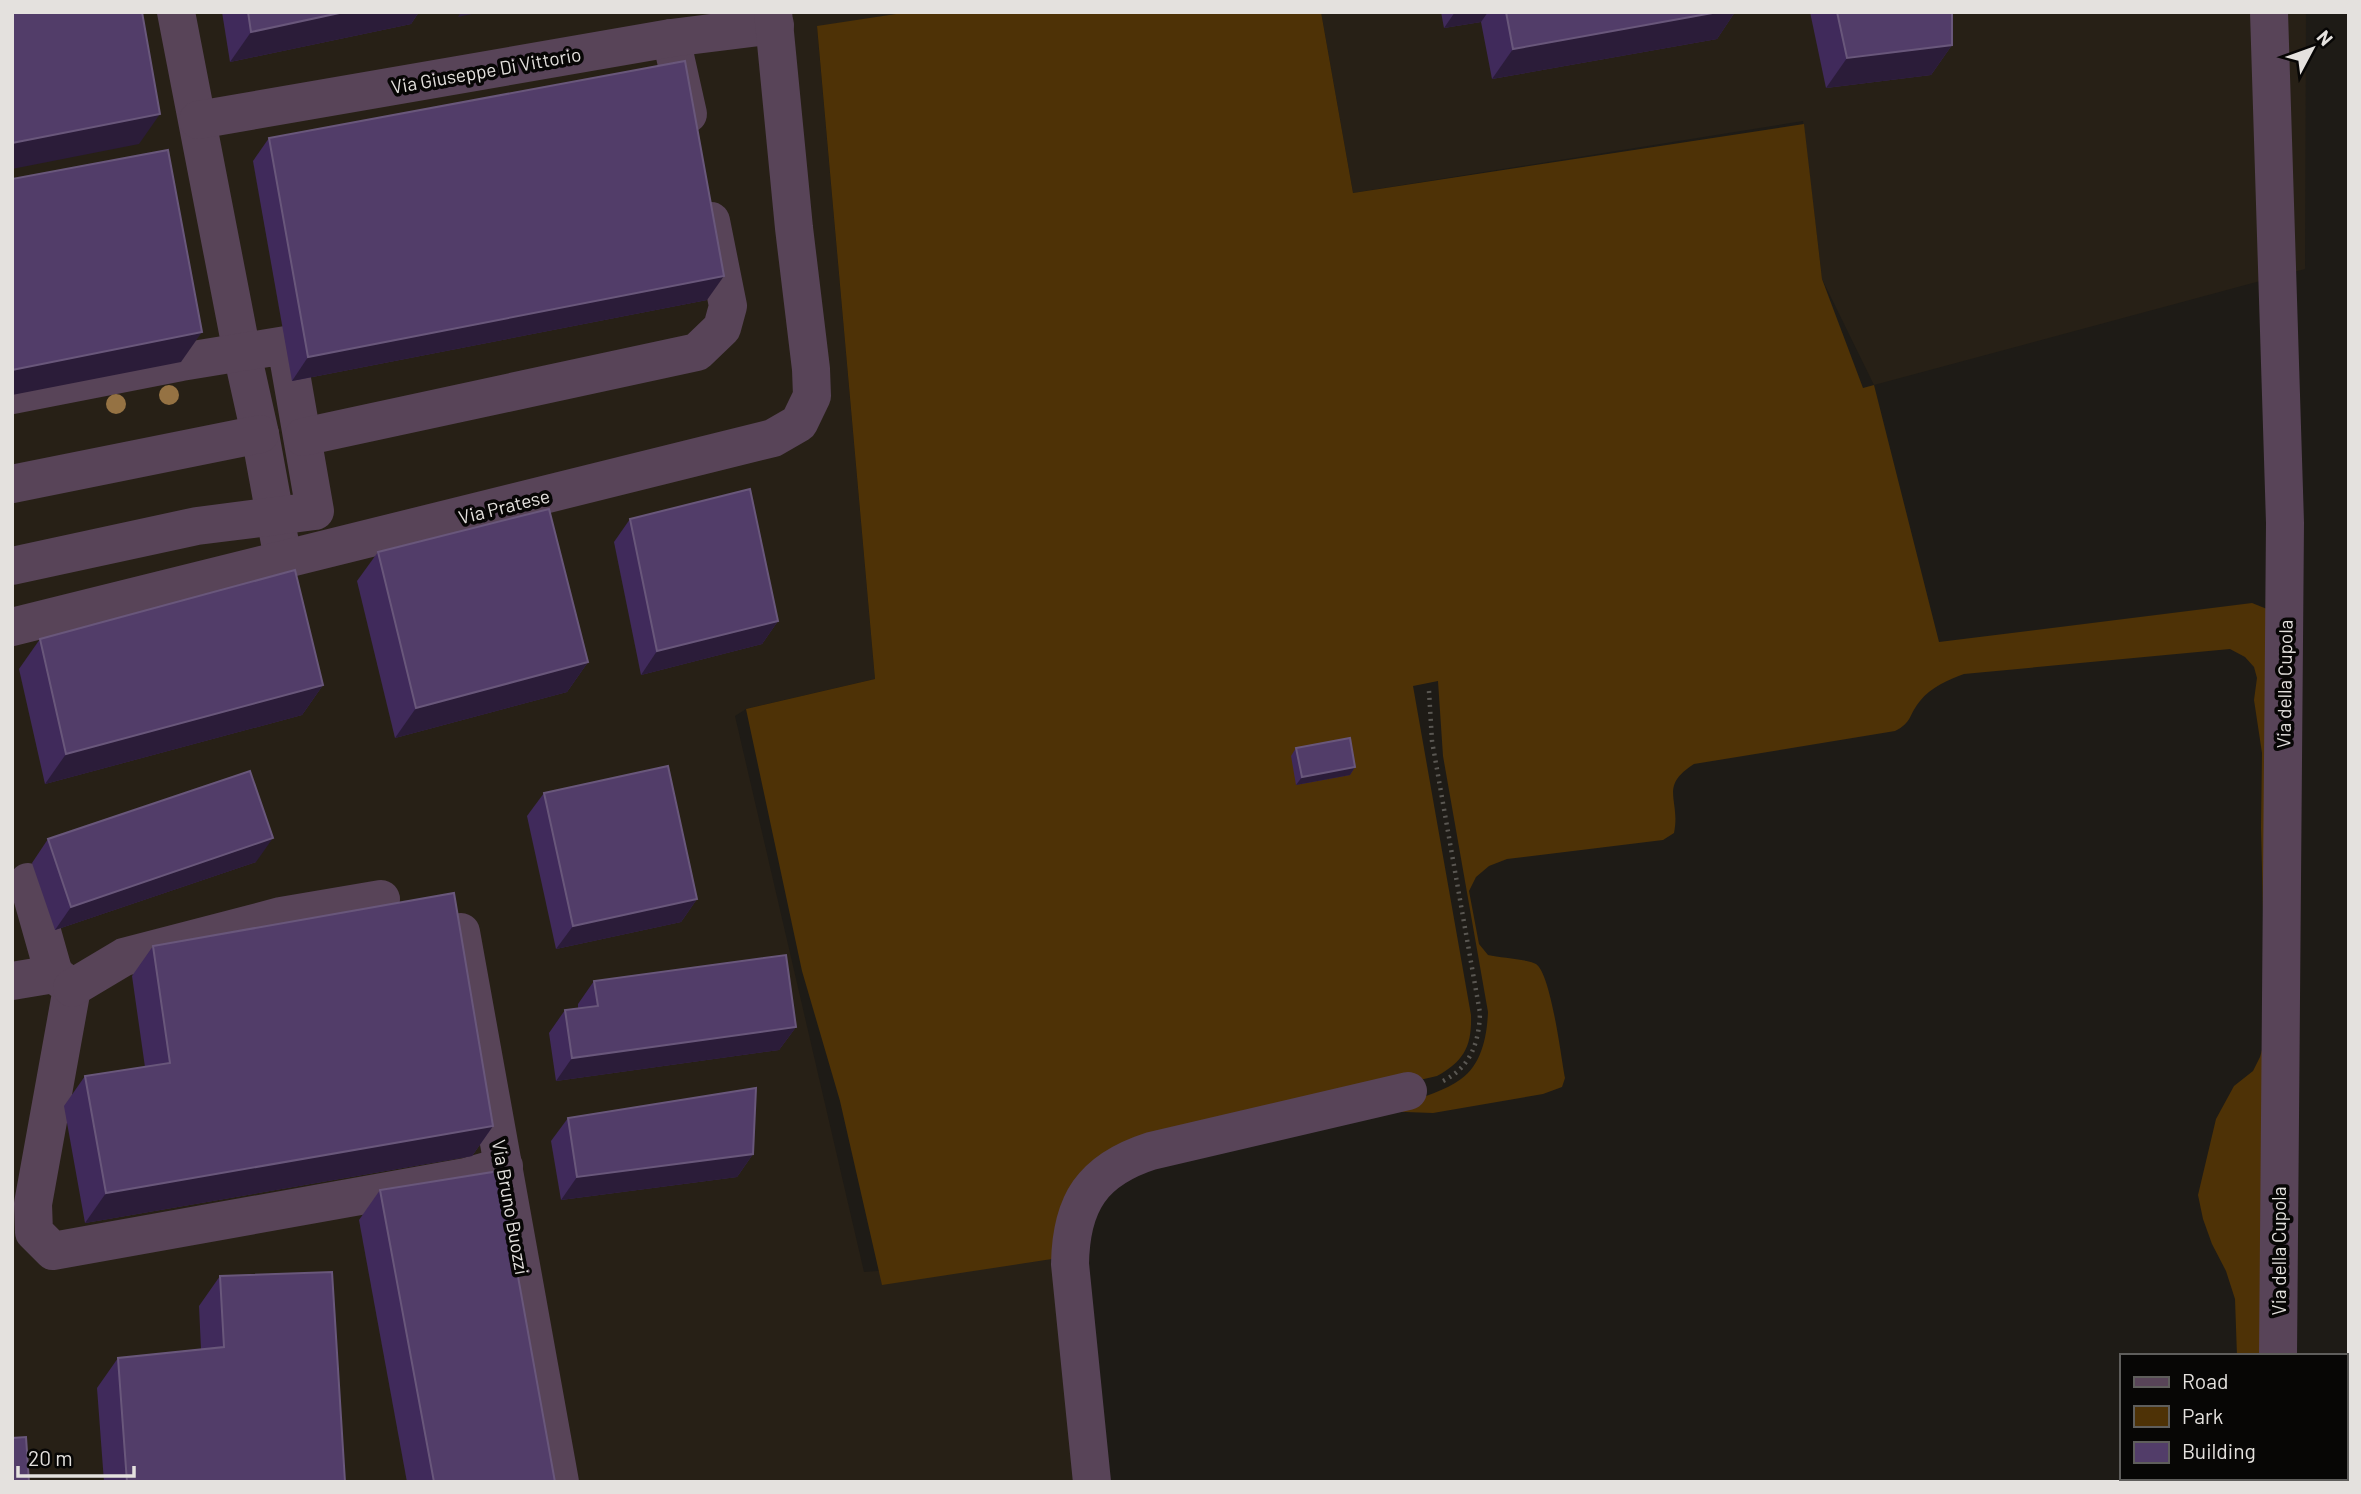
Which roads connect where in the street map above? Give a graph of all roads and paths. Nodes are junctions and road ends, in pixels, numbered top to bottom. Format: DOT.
graph roads {
  1 [pos="176,12"];
  2 [pos="2269,12"];
  3 [pos="774,18"];
  4 [pos="671,38"];
  5 [pos="198,120"];
  6 [pos="694,143"];
  7 [pos="703,183"];
  8 [pos="794,228"];
  9 [pos="242,353"];
  10 [pos="12,395"];
  11 [pos="260,433"];
  12 [pos="303,437"];
  13 [pos="12,484"];
  14 [pos="283,561"];
  15 [pos="12,566"];
  16 [pos="12,627"];
  17 [pos="1429,691"];
  18 [pos="20,879"];
  19 [pos="381,899"];
  20 [pos="461,932"];
  21 [pos="12,970"];
  22 [pos="12,981"];
  23 [pos="63,981"];
  24 [pos="1408,1091"];
  25 [pos="504,1166"];
  26 [pos="2278,1354"];
  27 [pos="560,1482"];
  28 [pos="1092,1482"];
  1 -- 5 [label="street"];
  2 -- 26 [label="street, Via della Cupola"];
  3 -- 4 [label="street, Via Giuseppe Di Vittorio"];
  3 -- 8 [label="street, Via Giuseppe Di Vittorio"];
  4 -- 5 [label="street, Via Giuseppe Di Vittorio"];
  4 -- 6 [label="street"];
  5 -- 9 [label="street"];
  7 -- 12 [label="street"];
  8 -- 14 [label="street, Via Pratese"];
  9 -- 10 [label="street"];
  9 -- 11 [label="street"];
  9 -- 12 [label="street"];
  11 -- 13 [label="street"];
  11 -- 14 [label="street"];
  12 -- 15 [label="street"];
  14 -- 16 [label="street, Via Pratese"];
  17 -- 24 [label="path"];
  18 -- 21 [label="street"];
  18 -- 23 [label="street"];
  19 -- 23 [label="street"];
  20 -- 25 [label="street, Via Bruno Buozzi"];
  22 -- 23 [label="street"];
  23 -- 25 [label="street"];
  24 -- 28 [label="street"];
  25 -- 27 [label="street, Via Bruno Buozzi"];
}
